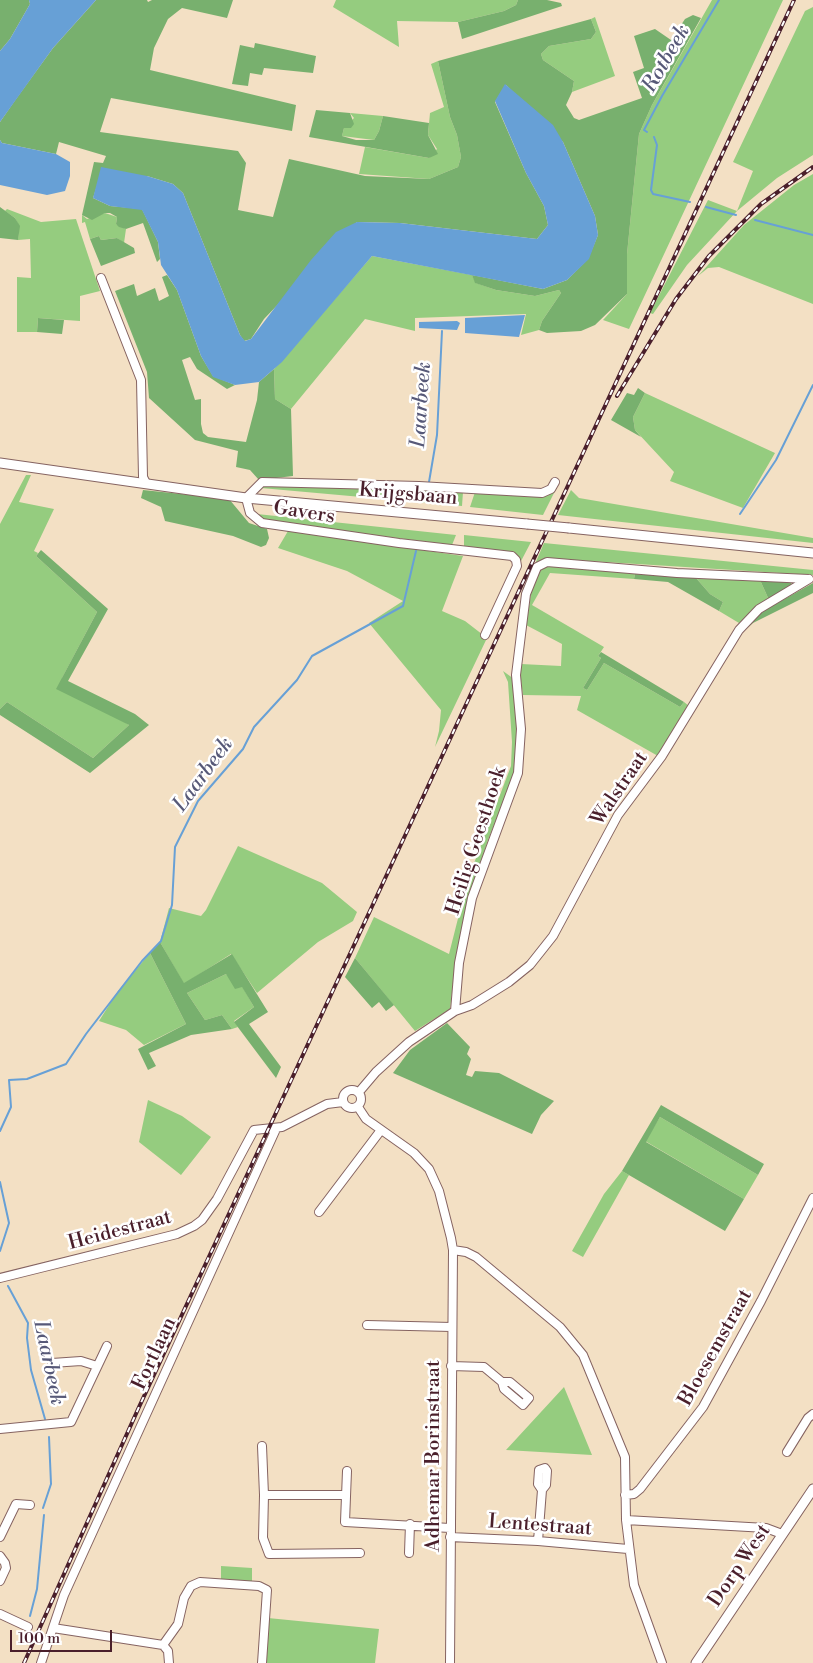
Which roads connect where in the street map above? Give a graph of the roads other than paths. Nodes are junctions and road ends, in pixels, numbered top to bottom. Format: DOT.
graph roads {
  1 [pos="101,278"];
  2 [pos="0,463"];
  3 [pos="146,482"];
  4 [pos="555,482"];
  5 [pos="246,498"];
  6 [pos="813,553"];
  7 [pos="547,562"];
  8 [pos="485,635"];
  9 [pos="455,1011"];
  10 [pos="359,1092"];
  11 [pos="343,1102"];
  12 [pos="358,1107"];
  13 [pos="276,1129"];
  14 [pos="381,1130"];
  15 [pos="813,1198"];
  16 [pos="319,1212"];
  17 [pos="453,1250"];
  18 [pos="0,1278"];
  19 [pos="367,1325"];
  20 [pos="452,1327"];
  21 [pos="107,1346"];
  22 [pos="52,1363"];
  23 [pos="97,1366"];
  24 [pos="451,1366"];
  25 [pos="502,1382"];
  26 [pos="813,1414"];
  27 [pos="0,1429"];
  28 [pos="262,1446"];
  29 [pos="787,1452"];
  30 [pos="347,1471"];
  31 [pos="813,1489"];
  32 [pos="542,1490"];
  33 [pos="264,1495"];
  34 [pos="345,1495"];
  35 [pos="625,1495"];
  36 [pos="30,1506"];
  37 [pos="626,1520"];
  38 [pos="410,1524"];
  39 [pos="450,1528"];
  40 [pos="782,1534"];
  41 [pos="0,1537"];
  42 [pos="450,1537"];
  43 [pos="538,1541"];
  44 [pos="628,1549"];
  45 [pos="360,1553"];
  46 [pos="409,1553"];
  47 [pos="0,1556"];
  48 [pos="0,1581"];
  49 [pos="0,1614"];
  50 [pos="28,1627"];
  51 [pos="53,1628"];
  52 [pos="163,1645"];
  53 [pos="42,1663"];
  54 [pos="169,1663"];
  55 [pos="262,1663"];
  56 [pos="450,1663"];
  57 [pos="662,1663"];
  58 [pos="696,1663"];
  1 -- 3 [label="street"];
  2 -- 3 [label="main road, Krijgsbaan"];
  3 -- 5 [label="main road, Krijgsbaan"];
  4 -- 5 [label="street, Gavers"];
  5 -- 6 [label="main road, Krijgsbaan, bridge"];
  5 -- 8 [label="street, Gavers"];
  7 -- 9 [label="street, Heilig Geesthoek"];
  7 -- 9 [label="street, Walstraat"];
  9 -- 10 [label="street"];
  10 -- 11 [label="street"];
  10 -- 12 [label="street"];
  11 -- 12 [label="street"];
  11 -- 13 [label="street"];
  12 -- 14 [label="street"];
  13 -- 18 [label="street, Heidestraat"];
  13 -- 51 [label="street, Fortlaan"];
  14 -- 16 [label="street"];
  14 -- 17 [label="street"];
  15 -- 35 [label="street, Bloesemstraat"];
  17 -- 20 [label="street, Adhemar Borinstraat"];
  17 -- 35 [label="street"];
  19 -- 20 [label="street"];
  20 -- 24 [label="street, Adhemar Borinstraat"];
  21 -- 23 [label="street"];
  22 -- 23 [label="street"];
  23 -- 27 [label="street"];
  24 -- 25 [label="street"];
  24 -- 39 [label="street, Adhemar Borinstraat"];
  26 -- 29 [label="street"];
  28 -- 33 [label="street"];
  30 -- 34 [label="street"];
  31 -- 40 [label="main road, Dorp West"];
  32 -- 43 [label="street"];
  33 -- 34 [label="street"];
  33 -- 45 [label="street"];
  34 -- 38 [label="street"];
  35 -- 37 [label="street"];
  36 -- 41 [label="street"];
  37 -- 40 [label="street"];
  37 -- 44 [label="street"];
  38 -- 39 [label="street"];
  38 -- 46 [label="street"];
  39 -- 42 [label="street, Adhemar Borinstraat"];
  40 -- 58 [label="main road, Dorp West"];
  42 -- 43 [label="street, Lentestraat"];
  42 -- 56 [label="street, Adhemar Borinstraat"];
  43 -- 44 [label="street, Lentestraat"];
  44 -- 57 [label="street"];
  47 -- 48 [label="street"];
  49 -- 50 [label="street"];
  51 -- 52 [label="street"];
  51 -- 53 [label="street, Fortlaan"];
  52 -- 54 [label="street"];
  52 -- 55 [label="street"];
}
